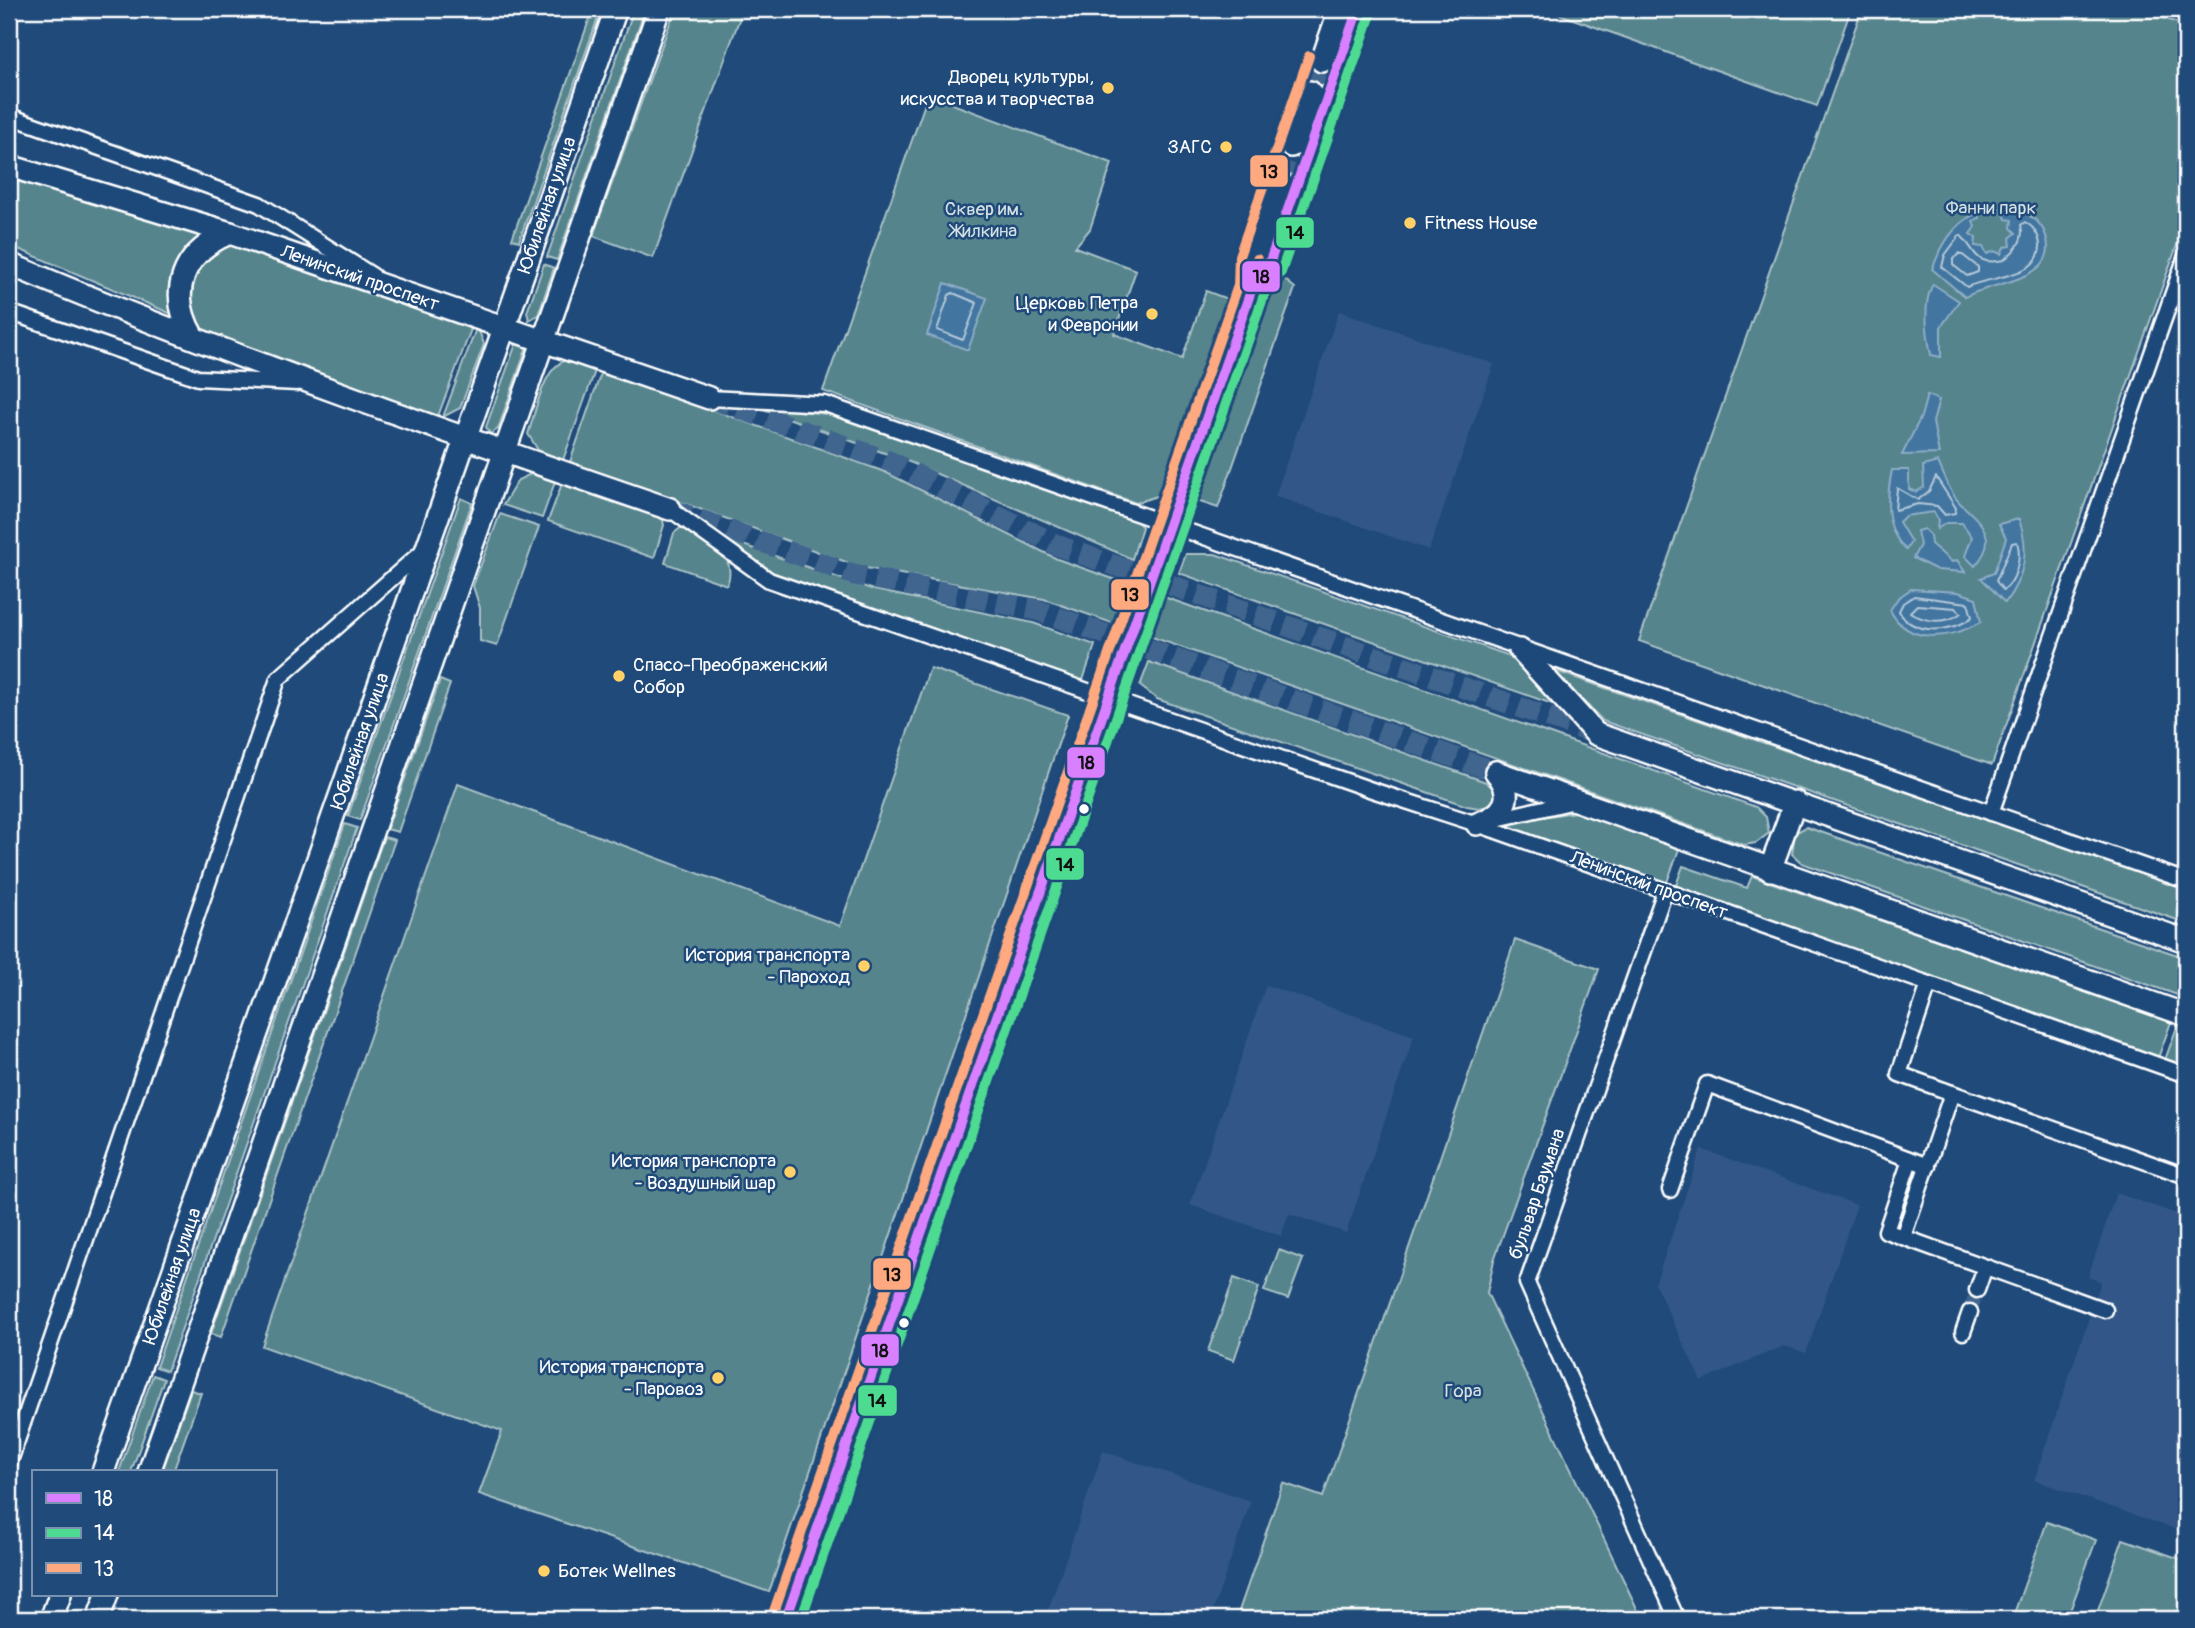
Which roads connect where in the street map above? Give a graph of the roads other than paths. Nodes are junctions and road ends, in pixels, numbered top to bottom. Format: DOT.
graph roads {
  1 [pos="616,9"];
  2 [pos="659,9"];
  3 [pos="1340,9"];
  4 [pos="1358,9"];
  5 [pos="1319,95"];
  6 [pos="9,116"];
  7 [pos="1299,149"];
  8 [pos="9,166"];
  9 [pos="1287,184"];
  10 [pos="230,233"];
  11 [pos="2186,256"];
  12 [pos="9,264"];
  13 [pos="391,288"];
  14 [pos="9,312"];
  15 [pos="505,327"];
  16 [pos="193,337"];
  17 [pos="544,341"];
  18 [pos="321,384"];
  19 [pos="709,398"];
  20 [pos="466,438"];
  21 [pos="505,452"];
  22 [pos="670,509"];
  23 [pos="1168,535"];
  24 [pos="429,546"];
  25 [pos="1521,650"];
  26 [pos="1112,691"];
  27 [pos="1577,801"];
  28 [pos="1795,802"];
  29 [pos="1991,813"];
  30 [pos="1477,824"];
  31 [pos="1770,870"];
  32 [pos="2186,881"];
  33 [pos="1665,891"];
  34 [pos="2186,941"];
  35 [pos="1929,984"];
  36 [pos="2186,1015"];
  37 [pos="2186,1074"];
  38 [pos="1952,1093"];
  39 [pos="1910,1160"];
  40 [pos="1928,1166"];
  41 [pos="2186,1176"];
  42 [pos="1670,1190"];
  43 [pos="1903,1237"];
  44 [pos="1985,1267"];
  45 [pos="1977,1290"];
  46 [pos="2105,1310"];
  47 [pos="1970,1312"];
  48 [pos="1963,1332"];
  49 [pos="9,1464"];
  50 [pos="104,1470"];
  51 [pos="150,1470"];
  52 [pos="60,1596"];
  53 [pos="107,1596"];
  54 [pos="51,1619"];
  55 [pos="99,1619"];
  56 [pos="786,1619"];
  57 [pos="1677,1619"];
  1 -- 15 [label="main road, Юбилейная улица"];
  2 -- 17 [label="main road"];
  3 -- 4 [label="main road"];
  5 -- 7 [label="main road"];
  6 -- 13 [label="street"];
  8 -- 10 [label="main road, Ленинский проспект"];
  9 -- 23 [label="main road"];
  10 -- 13 [label="main road, Ленинский проспект"];
  10 -- 16 [label="main road"];
  11 -- 29 [label="street"];
  12 -- 16 [label="main road"];
  13 -- 15 [label="main road, Ленинский проспект"];
  14 -- 18 [label="street"];
  15 -- 17 [label="main road, Ленинский проспект"];
  15 -- 20 [label="main road, Юбилейная улица"];
  16 -- 18 [label="main road"];
  17 -- 19 [label="main road, Ленинский проспект"];
  17 -- 21 [label="main road"];
  18 -- 20 [label="main road"];
  19 -- 23 [label="street"];
  20 -- 21 [label="main road"];
  20 -- 24 [label="main road, Юбилейная улица"];
  21 -- 22 [label="main road"];
  21 -- 51 [label="main road"];
  22 -- 26 [label="street, Ленинский проспект"];
  23 -- 25 [label="street"];
  23 -- 26 [label="main road, bridge"];
  24 -- 49 [label="street"];
  24 -- 50 [label="main road, Юбилейная улица"];
  25 -- 28 [label="main road"];
  25 -- 29 [label="street"];
  26 -- 30 [label="street, Ленинский проспект"];
  26 -- 56 [label="main road"];
  27 -- 30 [label="street"];
  27 -- 30 [label="main road"];
  27 -- 31 [label="main road"];
  28 -- 31 [label="main road"];
  28 -- 34 [label="main road"];
  29 -- 32 [label="street"];
  30 -- 33 [label="street, Ленинский проспект"];
  31 -- 36 [label="main road"];
  33 -- 35 [label="street, Ленинский проспект"];
  33 -- 57 [label="street, бульвар Баумана"];
  35 -- 37 [label="street, Ленинский проспект"];
  35 -- 38 [label="street"];
  38 -- 40 [label="street"];
  38 -- 41 [label="street"];
  39 -- 40 [label="street"];
  39 -- 42 [label="street"];
  39 -- 43 [label="street"];
  40 -- 43 [label="street"];
  43 -- 44 [label="street"];
  44 -- 45 [label="street"];
  44 -- 46 [label="street"];
  47 -- 48 [label="street"];
  52 -- 54 [label="main road"];
  53 -- 55 [label="main road"];
}
